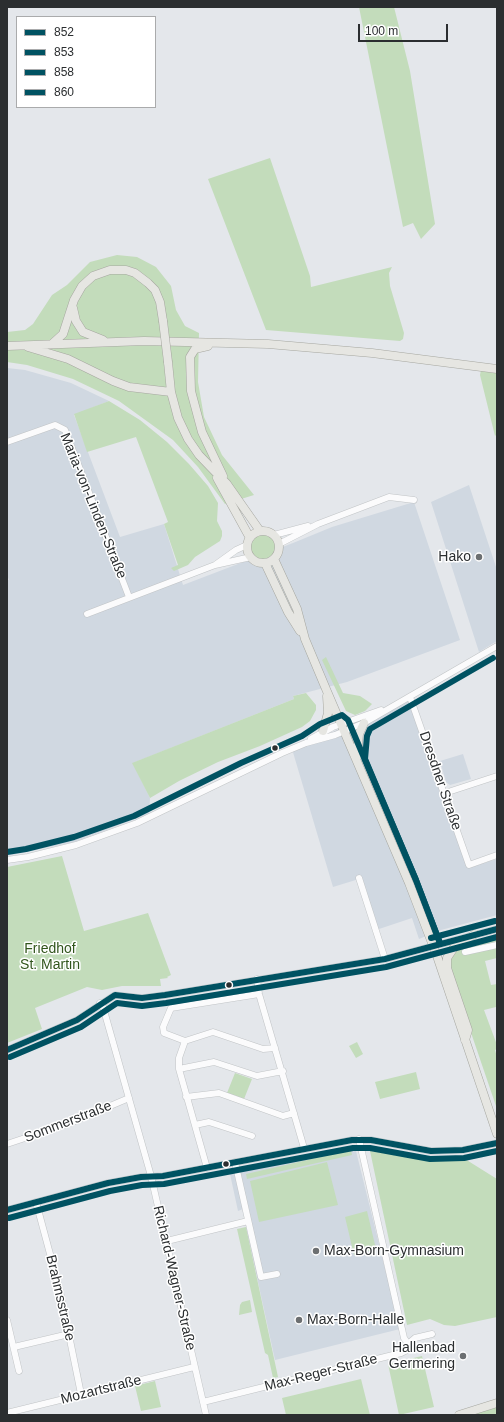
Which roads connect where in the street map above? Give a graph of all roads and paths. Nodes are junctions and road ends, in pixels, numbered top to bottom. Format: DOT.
graph roads {
  1 [pos="72,307"];
  2 [pos="105,342"];
  3 [pos="216,342"];
  4 [pos="53,343"];
  5 [pos="19,345"];
  6 [pos="7,346"];
  7 [pos="497,369"];
  8 [pos="171,392"];
  9 [pos="7,442"];
  10 [pos="212,469"];
  11 [pos="227,484"];
  12 [pos="414,500"];
  13 [pos="318,524"];
  14 [pos="260,531"];
  15 [pos="274,534"];
  16 [pos="249,541"];
  17 [pos="279,544"];
  18 [pos="251,557"];
  19 [pos="274,559"];
  20 [pos="265,563"];
  21 [pos="215,565"];
  22 [pos="129,597"];
  23 [pos="87,614"];
  24 [pos="305,640"];
  25 [pos="496,648"];
  26 [pos="326,689"];
  27 [pos="410,697"];
  28 [pos="392,706"];
  29 [pos="364,724"];
  30 [pos="343,727"];
  31 [pos="323,731"];
  32 [pos="306,742"];
  33 [pos="357,760"];
  34 [pos="497,776"];
  35 [pos="445,793"];
  36 [pos="497,855"];
  37 [pos="7,860"];
  38 [pos="359,878"];
  39 [pos="497,929"];
  40 [pos="475,934"];
  41 [pos="497,945"];
  42 [pos="433,946"];
  43 [pos="465,952"];
  44 [pos="385,959"];
  45 [pos="257,979"];
  46 [pos="259,994"];
  47 [pos="100,1003"];
  48 [pos="465,1040"];
  49 [pos="185,1041"];
  50 [pos="275,1048"];
  51 [pos="7,1050"];
  52 [pos="179,1069"];
  53 [pos="283,1071"];
  54 [pos="186,1097"];
  55 [pos="129,1098"];
  56 [pos="294,1113"];
  57 [pos="494,1121"];
  58 [pos="195,1125"];
  59 [pos="497,1134"];
  60 [pos="252,1136"];
  61 [pos="359,1139"];
  62 [pos="497,1143"];
  63 [pos="7,1144"];
  64 [pos="304,1148"];
  65 [pos="235,1162"];
  66 [pos="207,1168"];
  67 [pos="151,1176"];
  68 [pos="36,1202"];
  69 [pos="7,1210"];
  70 [pos="248,1221"];
  71 [pos="167,1241"];
  72 [pos="276,1274"];
  73 [pos="7,1320"];
  74 [pos="69,1334"];
  75 [pos="432,1334"];
  76 [pos="408,1344"];
  77 [pos="14,1347"];
  78 [pos="194,1367"];
  79 [pos="19,1371"];
  80 [pos="81,1394"];
  81 [pos="203,1402"];
  82 [pos="497,1403"];
  83 [pos="7,1413"];
  84 [pos="206,1415"];
  85 [pos="459,1415"];
  1 -- 2 [label="main road"];
  1 -- 4 [label="main road"];
  1 -- 8 [label="main road, bridge"];
  2 -- 3 [label="main road"];
  2 -- 4 [label="main road"];
  3 -- 7 [label="main road"];
  3 -- 11 [label="main road"];
  4 -- 5 [label="main road"];
  5 -- 6 [label="main road"];
  5 -- 8 [label="main road"];
  8 -- 10 [label="main road"];
  9 -- 22 [label="street, Maria-von-Linden-Straße"];
  10 -- 11 [label="main road"];
  10 -- 16 [label="main road"];
  11 -- 14 [label="main road"];
  12 -- 13 [label="street"];
  13 -- 15 [label="street"];
  13 -- 17 [label="street"];
  14 -- 15 [label="main road"];
  14 -- 16 [label="main road"];
  15 -- 17 [label="main road"];
  16 -- 18 [label="main road"];
  16 -- 21 [label="street"];
  17 -- 19 [label="main road"];
  18 -- 20 [label="main road"];
  18 -- 21 [label="street"];
  19 -- 20 [label="main road"];
  19 -- 24 [label="main road"];
  20 -- 24 [label="main road"];
  21 -- 22 [label="street"];
  22 -- 23 [label="street"];
  24 -- 26 [label="main road"];
  25 -- 27 [label="street"];
  26 -- 30 [label="main road"];
  26 -- 31 [label="main road"];
  27 -- 28 [label="street"];
  27 -- 35 [label="street, Dresdner Straße"];
  28 -- 29 [label="street"];
  28 -- 30 [label="street"];
  29 -- 30 [label="street"];
  29 -- 33 [label="main road"];
  30 -- 31 [label="street"];
  30 -- 32 [label="street"];
  30 -- 33 [label="main road"];
  31 -- 32 [label="street"];
  32 -- 37 [label="street"];
  33 -- 42 [label="main road"];
  34 -- 35 [label="street"];
  35 -- 36 [label="street, Dresdner Straße"];
  38 -- 44 [label="street"];
  39 -- 40 [label="street"];
  40 -- 42 [label="street"];
  40 -- 48 [label="main road"];
  41 -- 43 [label="street"];
  42 -- 44 [label="street"];
  42 -- 48 [label="main road"];
  44 -- 45 [label="street"];
  45 -- 46 [label="street"];
  45 -- 47 [label="street"];
  46 -- 49 [label="street"];
  46 -- 50 [label="street"];
  47 -- 51 [label="street"];
  47 -- 55 [label="street, Richard-Wagner-Straße"];
  48 -- 57 [label="main road"];
  49 -- 50 [label="street"];
  49 -- 52 [label="street"];
  50 -- 53 [label="street"];
  52 -- 53 [label="street"];
  52 -- 54 [label="street"];
  53 -- 56 [label="street"];
  54 -- 56 [label="street"];
  54 -- 58 [label="street"];
  55 -- 63 [label="street, Sommerstraße"];
  55 -- 67 [label="street, Richard-Wagner-Straße"];
  56 -- 64 [label="street"];
  57 -- 59 [label="main road"];
  58 -- 60 [label="street"];
  58 -- 66 [label="street"];
  61 -- 62 [label="street"];
  61 -- 64 [label="street"];
  61 -- 76 [label="street"];
  64 -- 65 [label="street"];
  65 -- 66 [label="street"];
  65 -- 70 [label="street"];
  66 -- 67 [label="street"];
  67 -- 68 [label="street"];
  67 -- 71 [label="street, Richard-Wagner-Straße"];
  68 -- 69 [label="street"];
  68 -- 74 [label="street, Brahmsstraße"];
  70 -- 71 [label="street"];
  70 -- 72 [label="street"];
  71 -- 78 [label="street, Richard-Wagner-Straße"];
  73 -- 77 [label="street"];
  74 -- 77 [label="street"];
  74 -- 80 [label="street, Brahmsstraße"];
  75 -- 76 [label="street, Max-Reger-Straße"];
  76 -- 81 [label="street, Max-Reger-Straße"];
  77 -- 79 [label="street"];
  78 -- 80 [label="street, Mozartstraße"];
  78 -- 81 [label="street, Richard-Wagner-Straße"];
  80 -- 83 [label="street, Mozartstraße"];
  81 -- 84 [label="street, Richard-Wagner-Straße"];
  82 -- 85 [label="main road"];
}
